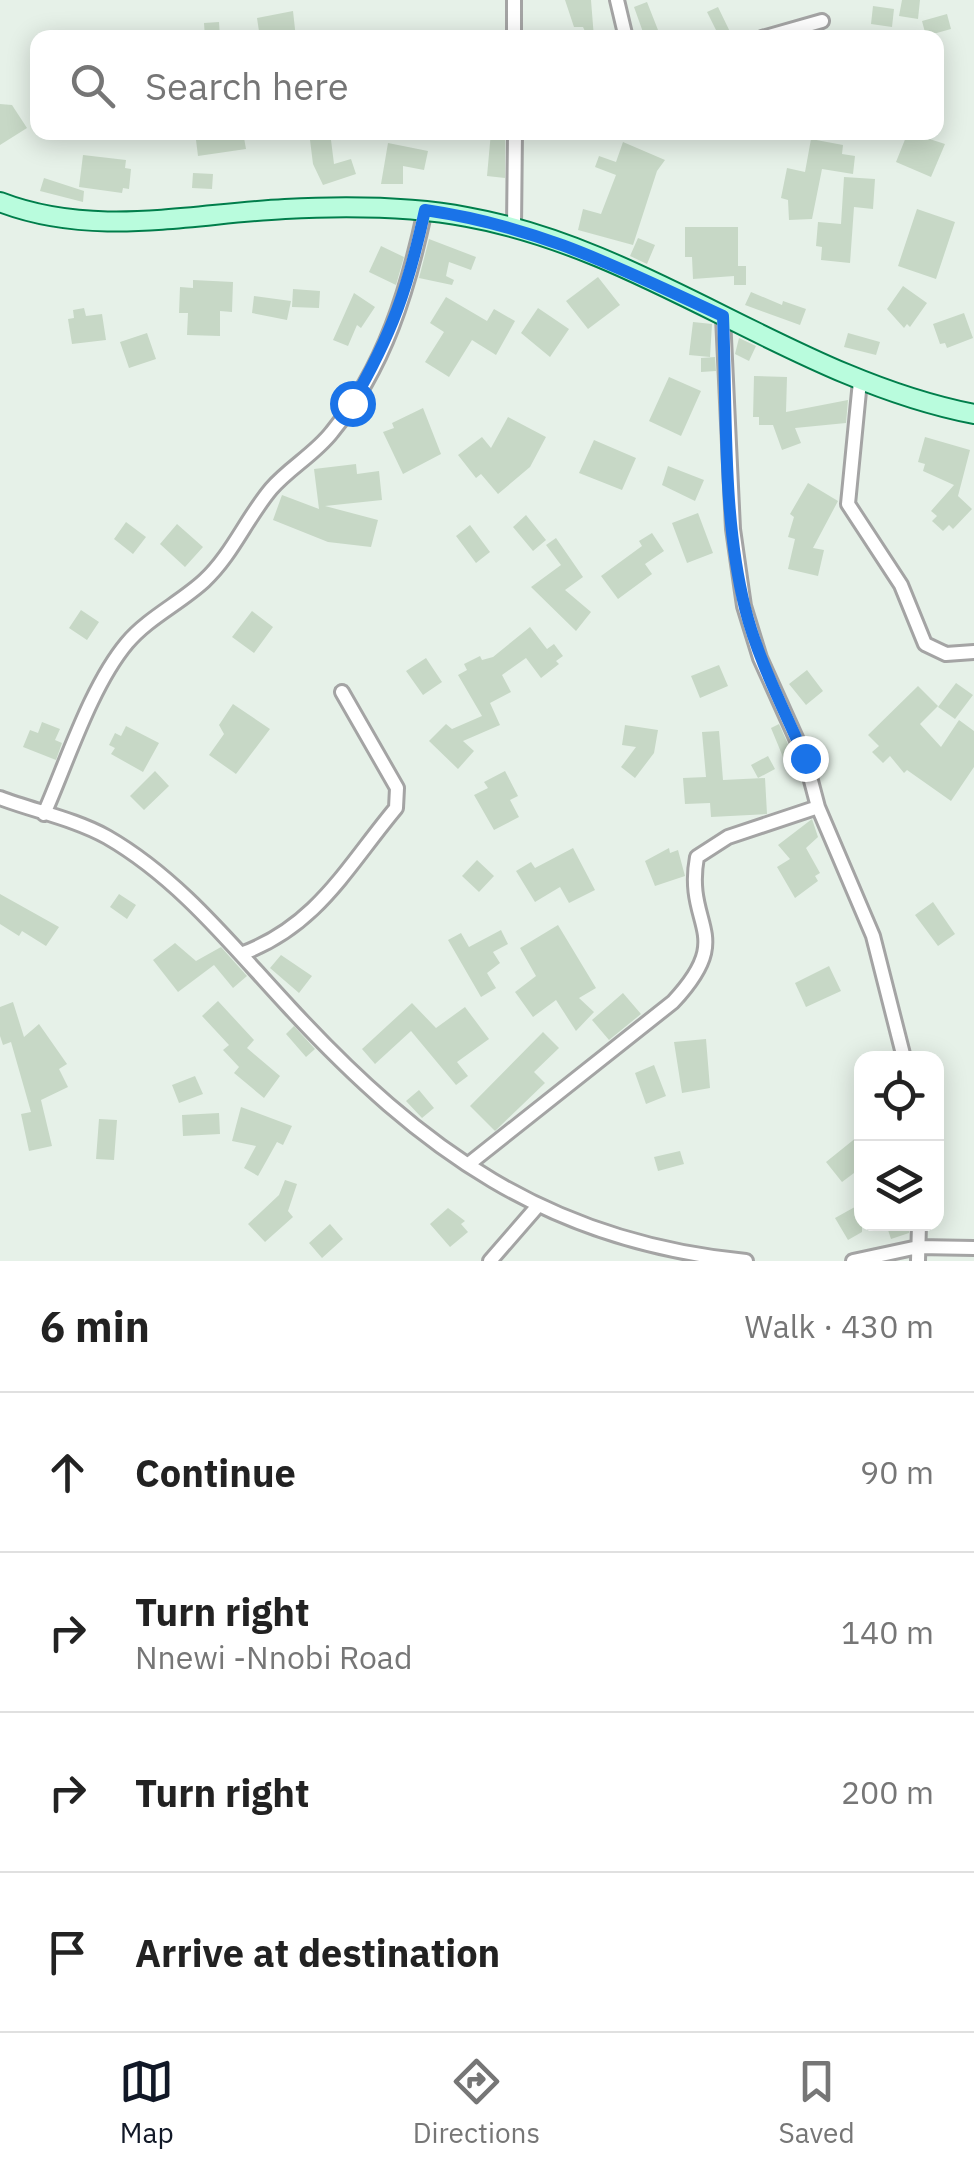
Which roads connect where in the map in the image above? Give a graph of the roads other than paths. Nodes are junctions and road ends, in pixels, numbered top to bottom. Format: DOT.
graph roads {
  1 [pos="514,0"];
  2 [pos="617,0"];
  3 [pos="822,20"];
  4 [pos="514,30"];
  5 [pos="624,30"];
  6 [pos="789,30"];
  7 [pos="515,140"];
  8 [pos="0,202"];
  9 [pos="425,210"];
  10 [pos="514,228"];
  11 [pos="723,316"];
  12 [pos="860,381"];
  13 [pos="974,414"];
  14 [pos="974,652"];
  15 [pos="342,692"];
  16 [pos="0,798"];
  17 [pos="818,807"];
  18 [pos="44,814"];
  19 [pos="241,954"];
  20 [pos="902,1051"];
  21 [pos="470,1163"];
  22 [pos="536,1208"];
  23 [pos="974,1248"];
  24 [pos="918,1254"];
  25 [pos="490,1261"];
  26 [pos="746,1261"];
  27 [pos="854,1261"];
  1 -- 4 [label="street"];
  2 -- 5 [label="street"];
  3 -- 6 [label="street"];
  7 -- 10 [label="street"];
  8 -- 9 [label="main road"];
  9 -- 10 [label="main road"];
  9 -- 18 [label="street"];
  10 -- 11 [label="main road"];
  11 -- 12 [label="main road"];
  11 -- 17 [label="street"];
  12 -- 13 [label="main road"];
  12 -- 14 [label="street"];
  15 -- 19 [label="street"];
  16 -- 18 [label="street"];
  17 -- 20 [label="street"];
  17 -- 21 [label="street"];
  18 -- 19 [label="street"];
  19 -- 21 [label="street"];
  21 -- 22 [label="street"];
  22 -- 25 [label="street"];
  22 -- 26 [label="street"];
  23 -- 24 [label="street"];
  24 -- 27 [label="street"];
}
